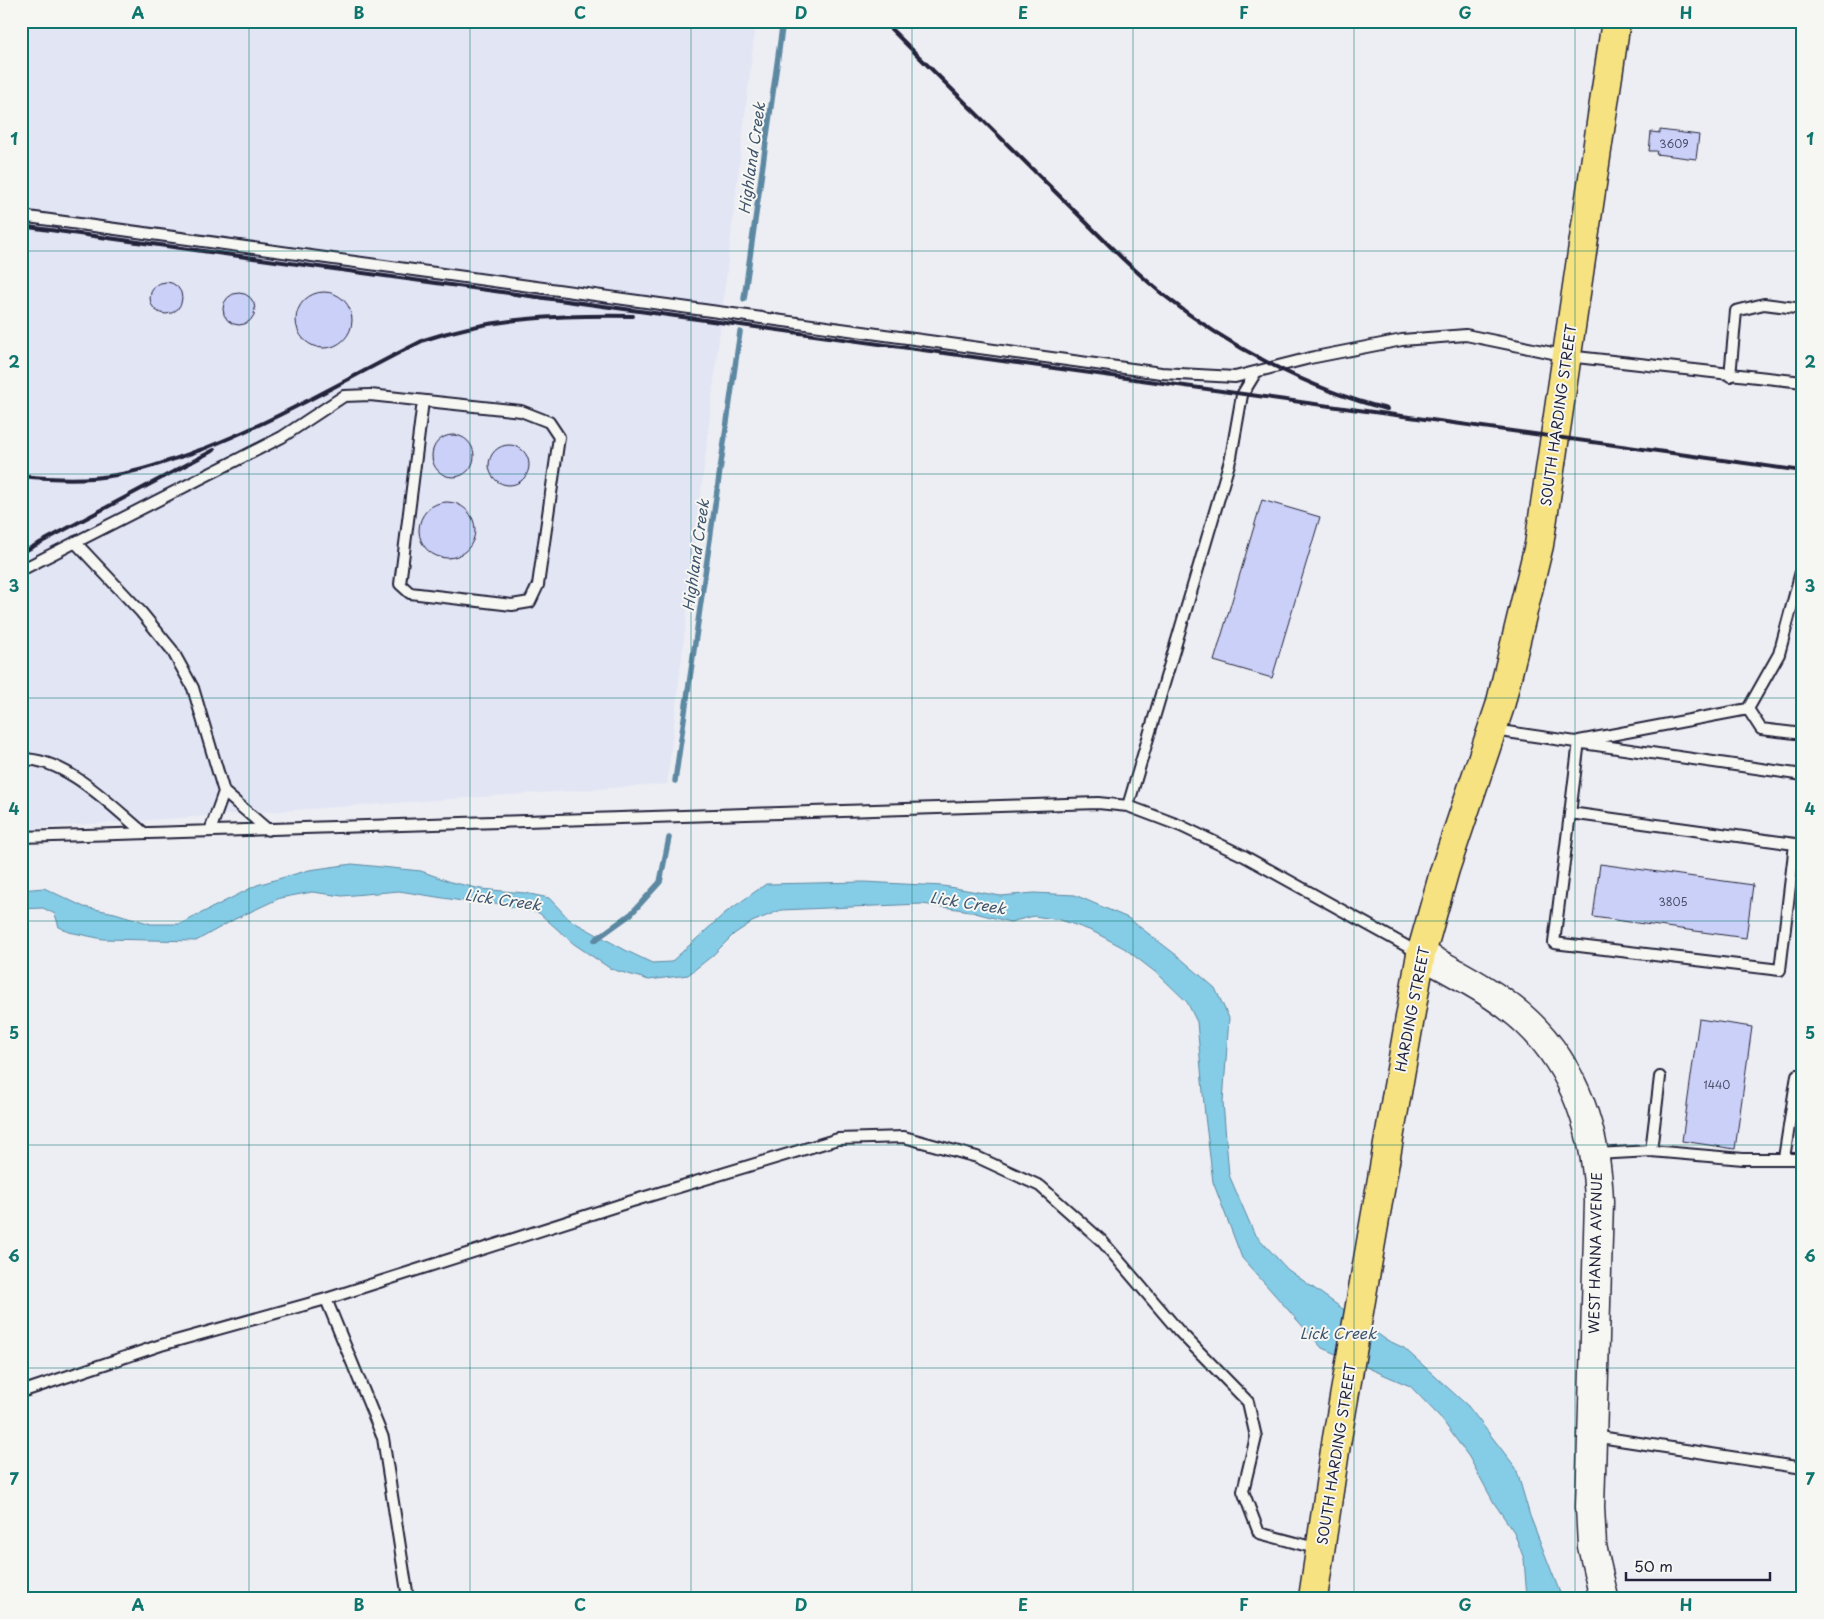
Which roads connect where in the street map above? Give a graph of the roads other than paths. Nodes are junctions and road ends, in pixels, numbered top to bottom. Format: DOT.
graph roads {
  1 [pos="1616,21"];
  2 [pos="21,216"];
  3 [pos="1803,309"];
  4 [pos="1566,356"];
  5 [pos="1256,372"];
  6 [pos="1730,376"];
  7 [pos="1803,382"];
  8 [pos="423,401"];
  9 [pos="75,542"];
  10 [pos="1803,564"];
  11 [pos="21,570"];
  12 [pos="1748,709"];
  13 [pos="1492,730"];
  14 [pos="1803,734"];
  15 [pos="1579,741"];
  16 [pos="21,758"];
  17 [pos="1803,775"];
  18 [pos="224,792"];
  19 [pos="1468,801"];
  20 [pos="1128,806"];
  21 [pos="1570,813"];
  22 [pos="268,830"];
  23 [pos="210,831"];
  24 [pos="144,833"];
  25 [pos="21,836"];
  26 [pos="1420,954"];
  27 [pos="1803,1076"];
  28 [pos="1660,1077"];
  29 [pos="1650,1151"];
  30 [pos="1595,1154"];
  31 [pos="1784,1158"];
  32 [pos="1803,1159"];
  33 [pos="1374,1221"];
  34 [pos="326,1299"];
  35 [pos="21,1392"];
  36 [pos="1592,1436"];
  37 [pos="1803,1468"];
  38 [pos="1321,1549"];
  39 [pos="408,1598"];
  40 [pos="1313,1598"];
  41 [pos="1604,1598"];
  1 -- 4 [label="main road, SOUTH HARDING STREET"];
  2 -- 5 [label="lane"];
  3 -- 6 [label="lane"];
  4 -- 5 [label="lane"];
  4 -- 6 [label="lane"];
  4 -- 13 [label="main road, SOUTH HARDING STREET"];
  5 -- 20 [label="lane"];
  6 -- 7 [label="lane"];
  8 -- 8 [label="lane"];
  8 -- 9 [label="lane"];
  9 -- 11 [label="lane"];
  9 -- 18 [label="lane"];
  10 -- 12 [label="lane"];
  12 -- 14 [label="lane"];
  12 -- 15 [label="lane"];
  13 -- 15 [label="lane"];
  13 -- 19 [label="main road, SOUTH HARDING STREET"];
  15 -- 17 [label="lane"];
  15 -- 21 [label="lane"];
  16 -- 24 [label="lane"];
  18 -- 22 [label="lane"];
  18 -- 23 [label="lane"];
  19 -- 26 [label="main road, HARDING STREET"];
  20 -- 22 [label="lane"];
  20 -- 26 [label="lane"];
  21 -- 21 [label="lane"];
  22 -- 23 [label="lane"];
  23 -- 24 [label="lane"];
  24 -- 25 [label="lane"];
  26 -- 30 [label="main road, WEST HANNA AVENUE"];
  26 -- 33 [label="main road, HARDING STREET"];
  27 -- 31 [label="lane"];
  28 -- 29 [label="lane"];
  29 -- 30 [label="lane"];
  29 -- 31 [label="lane"];
  30 -- 36 [label="main road, WEST HANNA AVENUE"];
  31 -- 32 [label="lane"];
  33 -- 38 [label="main road, SOUTH HARDING STREET"];
  34 -- 35 [label="lane"];
  34 -- 38 [label="lane"];
  34 -- 39 [label="lane"];
  36 -- 37 [label="lane"];
  36 -- 41 [label="main road, WEST HANNA AVENUE"];
  38 -- 40 [label="main road, SOUTH HARDING STREET"];
}
